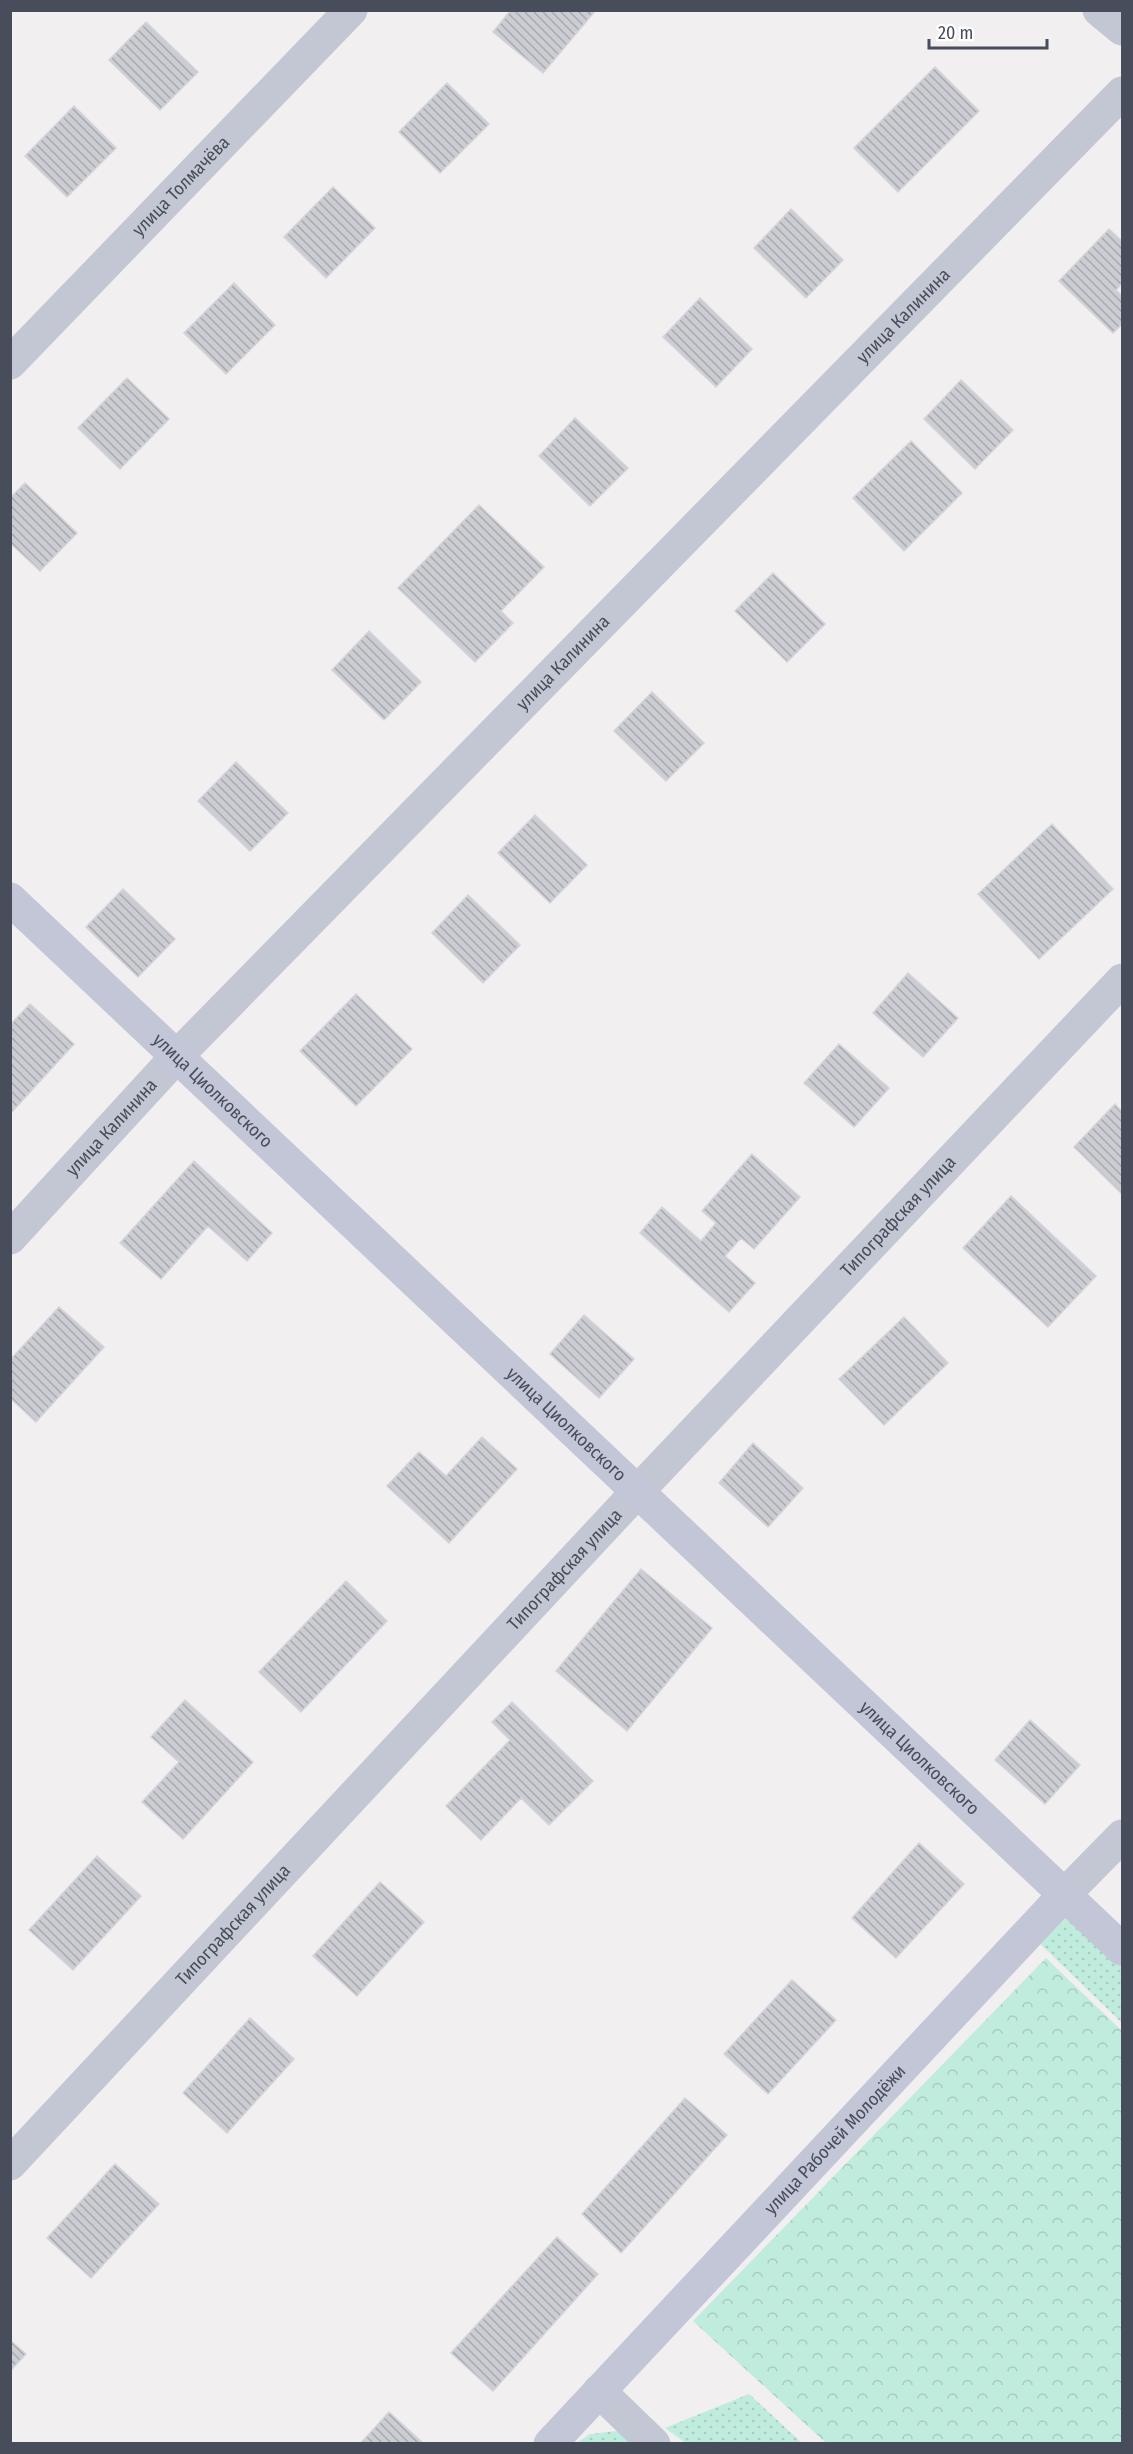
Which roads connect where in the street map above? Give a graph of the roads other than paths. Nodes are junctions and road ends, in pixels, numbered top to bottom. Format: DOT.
graph roads {
  1 [pos="351,10"];
  2 [pos="1100,10"];
  3 [pos="1122,30"];
  4 [pos="1122,93"];
  5 [pos="10,363"];
  6 [pos="10,899"];
  7 [pos="1122,980"];
  8 [pos="178,1055"];
  9 [pos="10,1238"];
  10 [pos="637,1492"];
  11 [pos="1122,1836"];
  12 [pos="1064,1894"];
  13 [pos="1122,1949"];
  14 [pos="10,2164"];
  15 [pos="598,2391"];
  16 [pos="550,2444"];
  17 [pos="654,2444"];
  1 -- 5 [label="street, улица Толмачёва"];
  2 -- 3 [label="street"];
  4 -- 8 [label="street, улица Калинина"];
  6 -- 8 [label="main road, улица Циолковского"];
  7 -- 10 [label="street, Типографская улица"];
  8 -- 9 [label="street, улица Калинина"];
  8 -- 10 [label="main road, улица Циолковского"];
  10 -- 12 [label="main road, улица Циолковского"];
  10 -- 14 [label="street, Типографская улица"];
  11 -- 12 [label="street, улица Рабочей Молодёжи"];
  12 -- 13 [label="main road, улица Циолковского"];
  12 -- 15 [label="main road, улица Рабочей Молодёжи"];
  15 -- 16 [label="main road, улица Рабочей Молодёжи"];
  15 -- 17 [label="street"];
}
